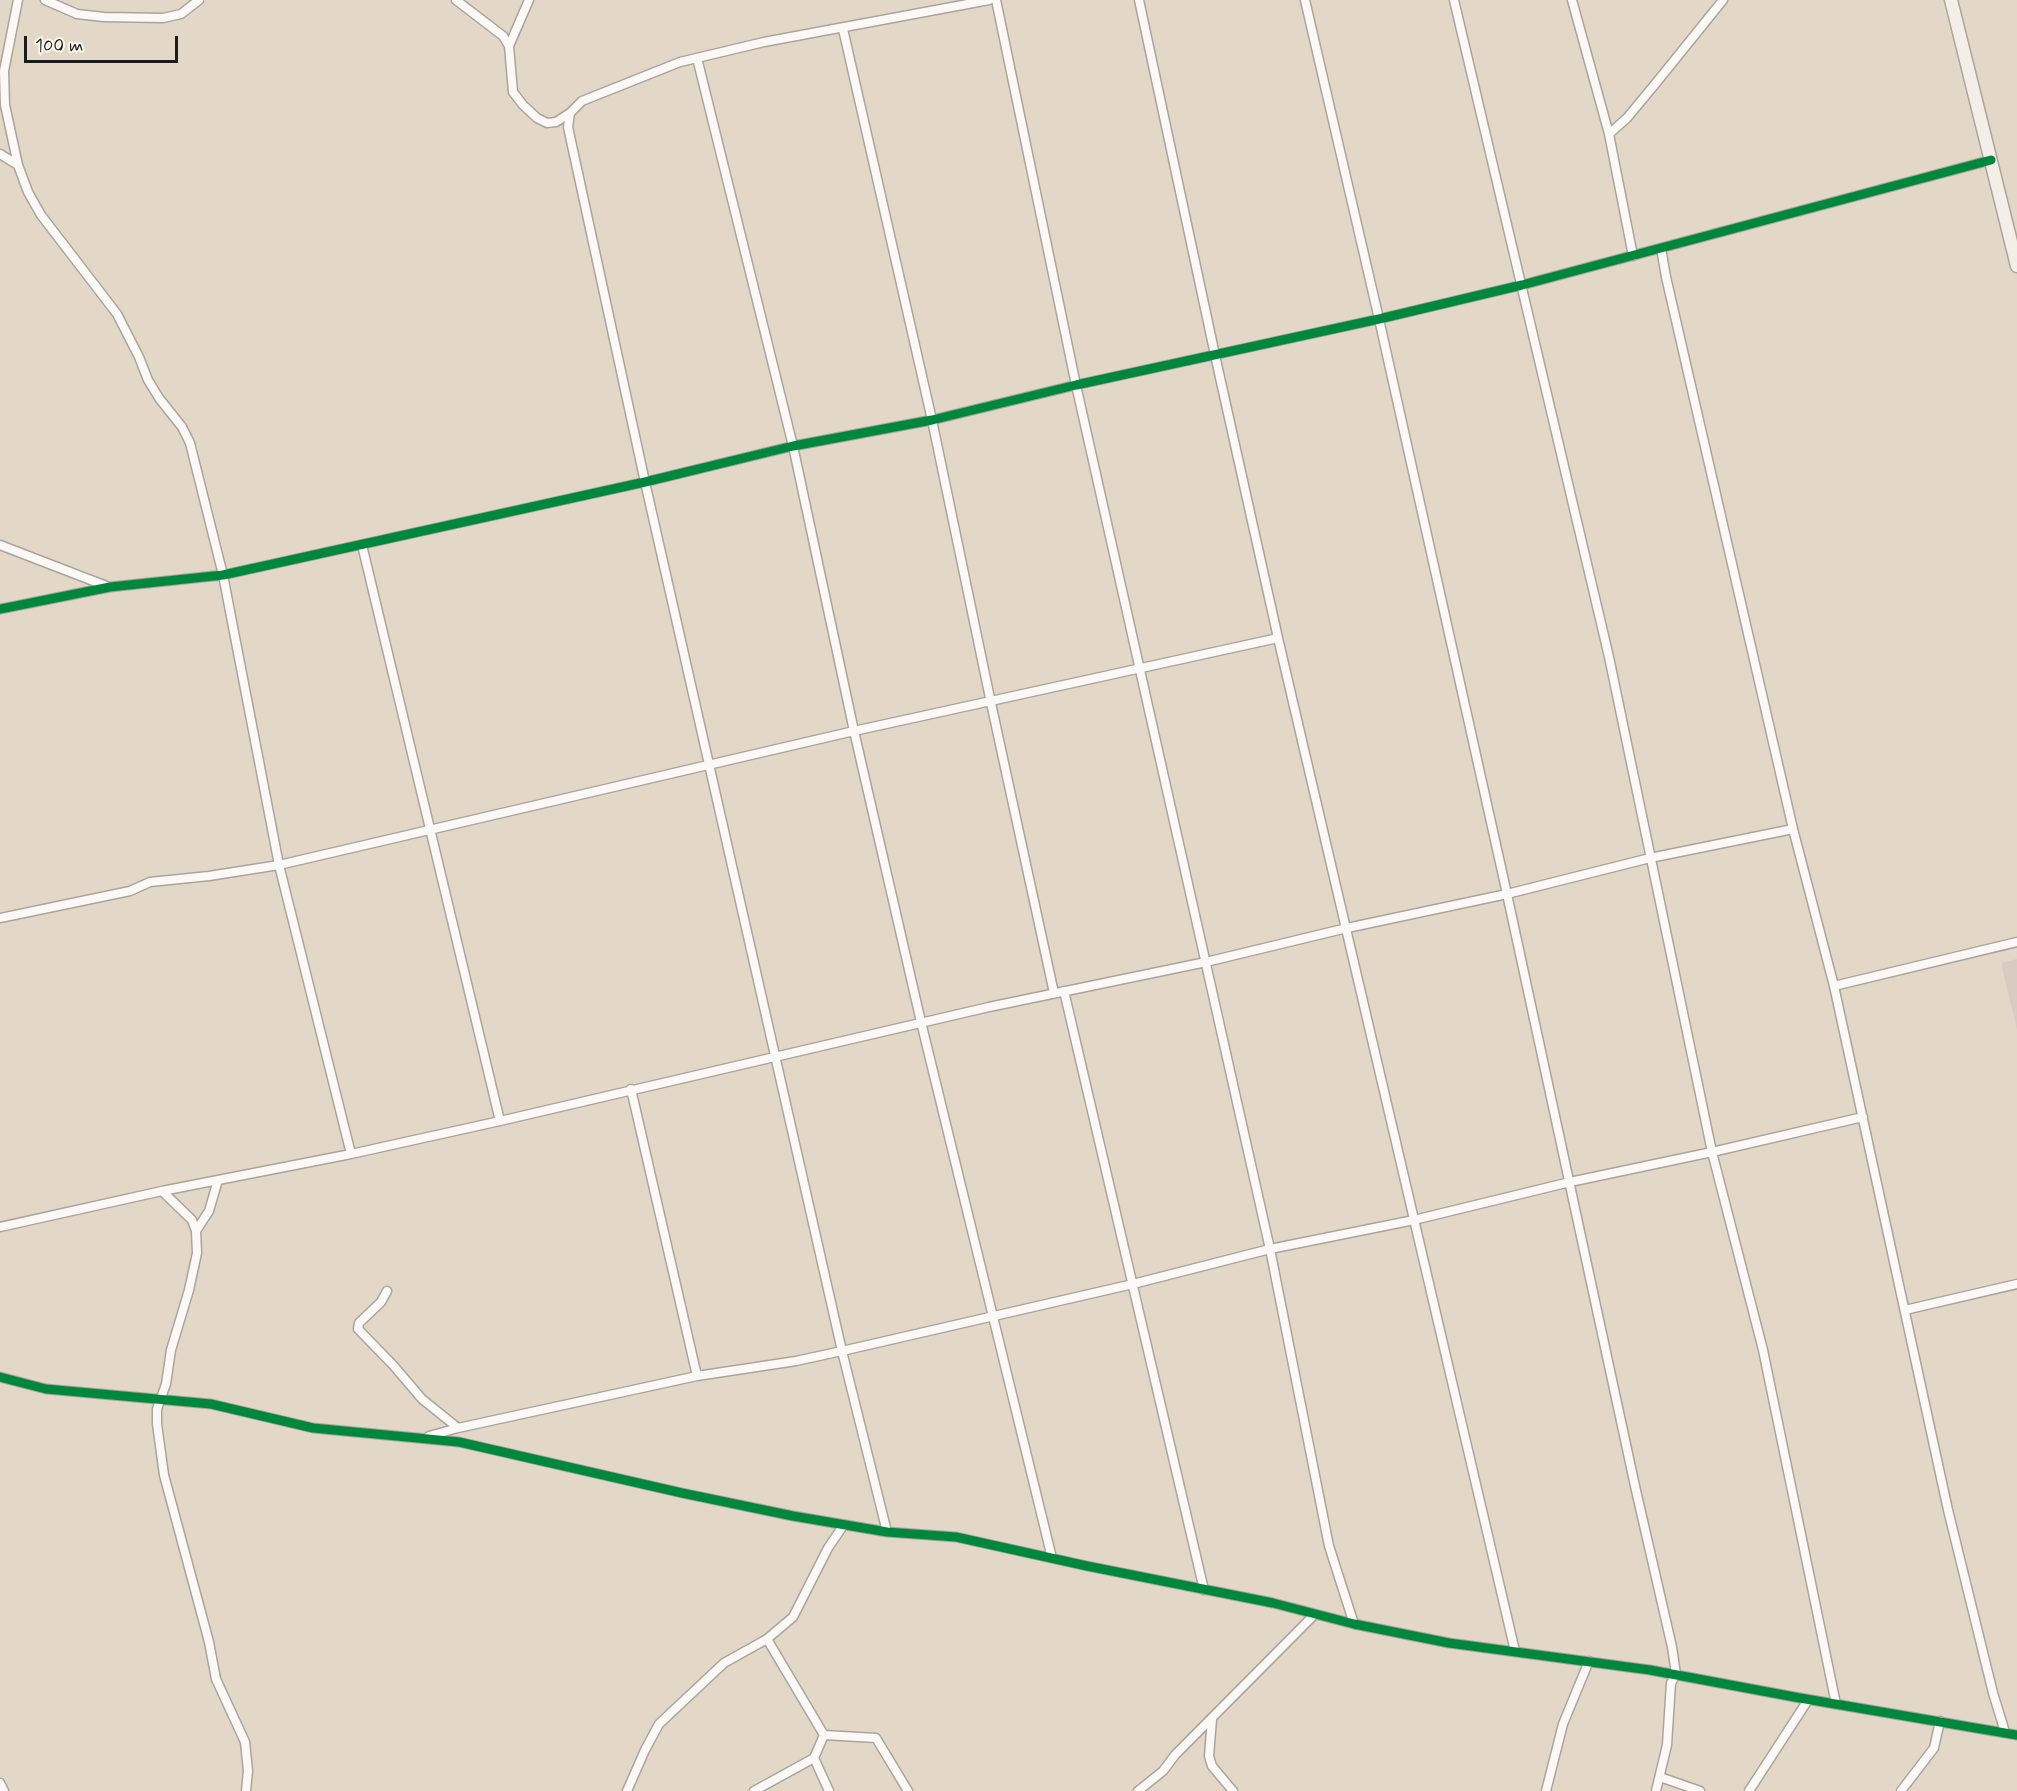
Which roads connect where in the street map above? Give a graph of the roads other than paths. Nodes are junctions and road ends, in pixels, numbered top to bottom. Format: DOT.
graph roads {
  1 [pos="18,0"];
  2 [pos="45,0"];
  3 [pos="199,0"];
  4 [pos="456,0"];
  5 [pos="529,0"];
  6 [pos="989,0"];
  7 [pos="996,0"];
  8 [pos="1139,0"];
  9 [pos="1305,0"];
  10 [pos="1454,0"];
  11 [pos="1572,0"];
  12 [pos="1723,0"];
  13 [pos="1951,0"];
  14 [pos="843,29"];
  15 [pos="509,46"];
  16 [pos="697,58"];
  17 [pos="570,113"];
  18 [pos="1609,134"];
  19 [pos="0,154"];
  20 [pos="1991,160"];
  21 [pos="18,165"];
  22 [pos="1661,248"];
  23 [pos="1633,256"];
  24 [pos="2017,266"];
  25 [pos="1522,285"];
  26 [pos="1379,319"];
  27 [pos="1215,355"];
  28 [pos="1076,385"];
  29 [pos="932,420"];
  30 [pos="793,446"];
  31 [pos="645,482"];
  32 [pos="0,545"];
  33 [pos="362,545"];
  34 [pos="223,575"];
  35 [pos="110,587"];
  36 [pos="0,609"];
  37 [pos="1278,638"];
  38 [pos="1140,669"];
  39 [pos="991,703"];
  40 [pos="854,731"];
  41 [pos="710,765"];
  42 [pos="1793,829"];
  43 [pos="431,830"];
  44 [pos="1650,858"];
  45 [pos="279,865"];
  46 [pos="1507,894"];
  47 [pos="0,918"];
  48 [pos="1347,928"];
  49 [pos="2017,942"];
  50 [pos="1206,962"];
  51 [pos="1834,986"];
  52 [pos="1059,992"];
  53 [pos="921,1022"];
  54 [pos="777,1056"];
  55 [pos="631,1089"];
  56 [pos="1863,1117"];
  57 [pos="500,1121"];
  58 [pos="1712,1152"];
  59 [pos="351,1154"];
  60 [pos="218,1180"];
  61 [pos="1570,1182"];
  62 [pos="162,1191"];
  63 [pos="1414,1220"];
  64 [pos="0,1227"];
  65 [pos="196,1231"];
  66 [pos="1270,1249"];
  67 [pos="1132,1284"];
  68 [pos="2017,1284"];
  69 [pos="387,1291"];
  70 [pos="1905,1311"];
  71 [pos="993,1317"];
  72 [pos="842,1351"];
  73 [pos="697,1376"];
  74 [pos="0,1377"];
  75 [pos="159,1400"];
  76 [pos="458,1428"];
  77 [pos="426,1437"];
  78 [pos="843,1526"];
  79 [pos="887,1532"];
  80 [pos="1052,1558"];
  81 [pos="1204,1590"];
  82 [pos="1315,1614"];
  83 [pos="1353,1624"];
  84 [pos="767,1639"];
  85 [pos="1515,1651"];
  86 [pos="1589,1660"];
  87 [pos="1676,1674"];
  88 [pos="1808,1700"];
  89 [pos="1836,1704"];
  90 [pos="1212,1718"];
  91 [pos="1940,1721"];
  92 [pos="2005,1732"];
  93 [pos="824,1735"];
  94 [pos="2017,1735"];
  95 [pos="814,1758"];
  96 [pos="1660,1777"];
  97 [pos="0,1783"];
  98 [pos="4,1791"];
  99 [pos="246,1791"];
  100 [pos="627,1791"];
  101 [pos="754,1791"];
  102 [pos="829,1791"];
  103 [pos="908,1791"];
  104 [pos="1138,1791"];
  105 [pos="1233,1791"];
  106 [pos="1546,1791"];
  107 [pos="1656,1791"];
  108 [pos="1700,1791"];
  109 [pos="1749,1791"];
  110 [pos="1901,1791"];
  1 -- 21 [label="street"];
  2 -- 3 [label="street"];
  4 -- 15 [label="street"];
  5 -- 15 [label="street"];
  6 -- 14 [label="street"];
  7 -- 28 [label="street"];
  8 -- 27 [label="street"];
  9 -- 26 [label="street"];
  10 -- 25 [label="street"];
  11 -- 18 [label="street"];
  12 -- 18 [label="street"];
  13 -- 20 [label="main road"];
  14 -- 16 [label="street"];
  14 -- 29 [label="street"];
  15 -- 17 [label="street"];
  16 -- 17 [label="street"];
  16 -- 30 [label="street"];
  17 -- 31 [label="street"];
  18 -- 23 [label="street"];
  19 -- 21 [label="street"];
  20 -- 22 [label="street"];
  20 -- 24 [label="main road"];
  21 -- 34 [label="street"];
  22 -- 23 [label="street"];
  22 -- 42 [label="street"];
  23 -- 25 [label="street"];
  25 -- 26 [label="street"];
  25 -- 44 [label="street"];
  26 -- 27 [label="street"];
  26 -- 46 [label="street"];
  27 -- 28 [label="street"];
  27 -- 37 [label="street"];
  28 -- 29 [label="street"];
  28 -- 38 [label="street"];
  29 -- 30 [label="street"];
  29 -- 39 [label="street"];
  30 -- 31 [label="street"];
  30 -- 40 [label="street"];
  31 -- 33 [label="street"];
  31 -- 41 [label="street"];
  32 -- 35 [label="street"];
  33 -- 34 [label="street"];
  33 -- 43 [label="street"];
  34 -- 35 [label="street"];
  34 -- 45 [label="street"];
  35 -- 36 [label="street"];
  37 -- 38 [label="street"];
  37 -- 48 [label="street"];
  38 -- 39 [label="street"];
  38 -- 50 [label="street"];
  39 -- 40 [label="street"];
  39 -- 52 [label="street"];
  40 -- 41 [label="street"];
  40 -- 53 [label="street"];
  41 -- 43 [label="street"];
  41 -- 54 [label="street"];
  42 -- 44 [label="street"];
  42 -- 51 [label="street"];
  43 -- 45 [label="street"];
  43 -- 57 [label="street"];
  44 -- 46 [label="street"];
  44 -- 58 [label="street"];
  45 -- 47 [label="street"];
  45 -- 59 [label="street"];
  46 -- 48 [label="street"];
  46 -- 61 [label="street"];
  48 -- 50 [label="street"];
  48 -- 63 [label="street"];
  49 -- 51 [label="street"];
  50 -- 52 [label="street"];
  50 -- 66 [label="street"];
  51 -- 56 [label="street"];
  52 -- 53 [label="street"];
  52 -- 67 [label="street"];
  53 -- 54 [label="street"];
  53 -- 71 [label="street"];
  54 -- 55 [label="street"];
  54 -- 72 [label="street"];
  55 -- 57 [label="street"];
  55 -- 73 [label="street"];
  56 -- 58 [label="street"];
  56 -- 70 [label="street"];
  57 -- 59 [label="street"];
  58 -- 61 [label="street"];
  58 -- 89 [label="street"];
  59 -- 60 [label="street"];
  60 -- 62 [label="street"];
  60 -- 65 [label="street"];
  61 -- 63 [label="street"];
  61 -- 87 [label="street"];
  62 -- 64 [label="street"];
  62 -- 65 [label="street"];
  63 -- 66 [label="street"];
  63 -- 85 [label="street"];
  65 -- 75 [label="street"];
  66 -- 67 [label="street"];
  66 -- 83 [label="street"];
  67 -- 71 [label="street"];
  67 -- 81 [label="street"];
  68 -- 70 [label="street"];
  69 -- 76 [label="street"];
  70 -- 92 [label="street"];
  71 -- 72 [label="street"];
  71 -- 80 [label="street"];
  72 -- 73 [label="street"];
  72 -- 79 [label="street"];
  73 -- 76 [label="street"];
  74 -- 75 [label="street"];
  75 -- 77 [label="street"];
  75 -- 99 [label="street"];
  76 -- 77 [label="street"];
  77 -- 78 [label="street"];
  78 -- 79 [label="street"];
  78 -- 84 [label="street"];
  79 -- 80 [label="street"];
  80 -- 81 [label="street"];
  81 -- 82 [label="street"];
  82 -- 83 [label="street"];
  82 -- 90 [label="street"];
  83 -- 85 [label="street"];
  84 -- 93 [label="street"];
  84 -- 100 [label="street"];
  85 -- 86 [label="street"];
  86 -- 87 [label="street"];
  86 -- 106 [label="street"];
  87 -- 88 [label="street"];
  87 -- 96 [label="street"];
  88 -- 89 [label="street"];
  88 -- 109 [label="street"];
  89 -- 91 [label="street"];
  90 -- 104 [label="street"];
  90 -- 105 [label="street"];
  91 -- 92 [label="street"];
  91 -- 110 [label="street"];
  92 -- 94 [label="street"];
  93 -- 95 [label="street"];
  93 -- 103 [label="street"];
  95 -- 101 [label="street"];
  95 -- 102 [label="street"];
  96 -- 107 [label="street"];
  96 -- 108 [label="street"];
  97 -- 98 [label="street"];
}
